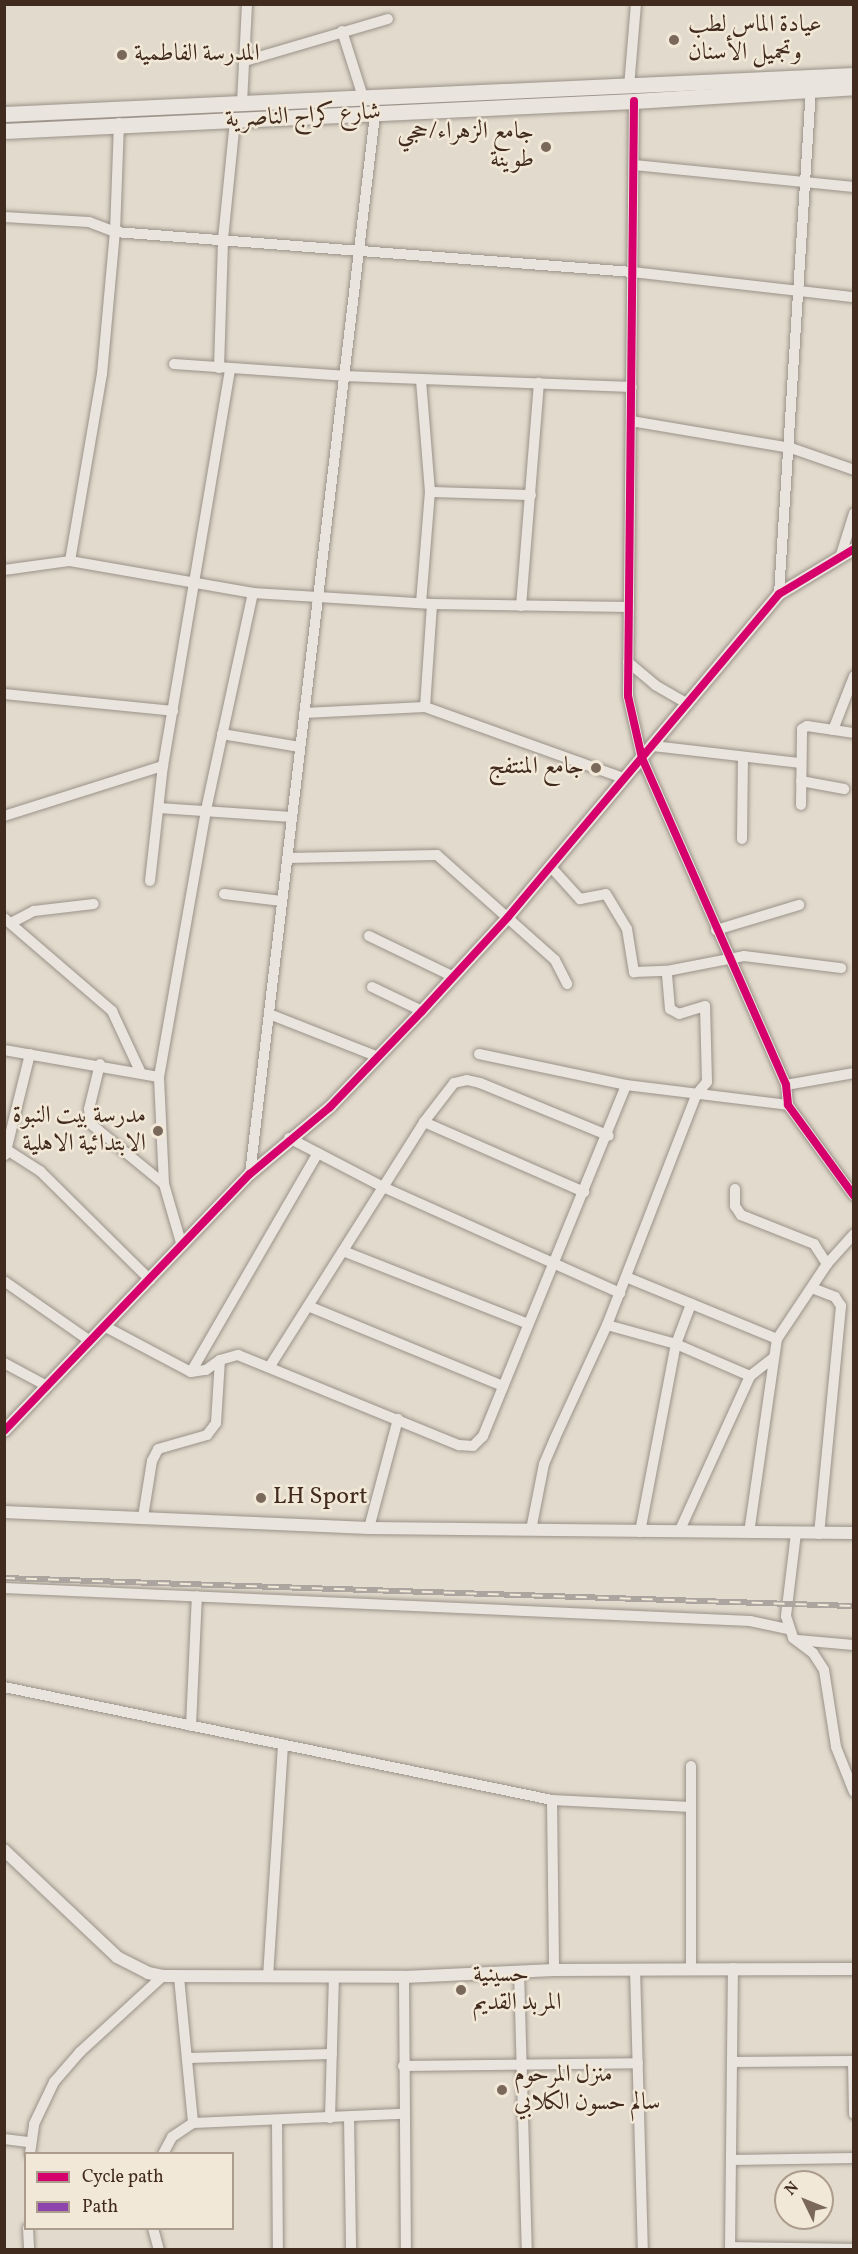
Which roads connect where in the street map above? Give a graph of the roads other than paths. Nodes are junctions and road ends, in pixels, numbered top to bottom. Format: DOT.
graph roads {
  1 [pos="247,4"];
  2 [pos="636,4"];
  3 [pos="388,19"];
  4 [pos="342,31"];
  5 [pos="245,61"];
  6 [pos="854,75"];
  7 [pos="854,87"];
  8 [pos="811,88"];
  9 [pos="632,94"];
  10 [pos="363,97"];
  11 [pos="242,104"];
  12 [pos="4,114"];
  13 [pos="375,114"];
  14 [pos="235,121"];
  15 [pos="118,123"];
  16 [pos="4,131"];
  17 [pos="634,165"];
  18 [pos="805,182"];
  19 [pos="854,187"];
  20 [pos="4,217"];
  21 [pos="114,232"];
  22 [pos="223,238"];
  23 [pos="358,250"];
  24 [pos="633,272"];
  25 [pos="799,291"];
  26 [pos="854,297"];
  27 [pos="174,364"];
  28 [pos="225,368"];
  29 [pos="344,376"];
  30 [pos="421,379"];
  31 [pos="539,383"];
  32 [pos="632,387"];
  33 [pos="631,421"];
  34 [pos="790,448"];
  35 [pos="854,470"];
  36 [pos="430,492"];
  37 [pos="531,495"];
  38 [pos="854,513"];
  39 [pos="854,549"];
  40 [pos="840,558"];
  41 [pos="70,561"];
  42 [pos="4,570"];
  43 [pos="195,583"];
  44 [pos="253,593"];
  45 [pos="779,594"];
  46 [pos="318,597"];
  47 [pos="426,604"];
  48 [pos="521,606"];
  49 [pos="629,607"];
  50 [pos="628,662"];
  51 [pos="854,676"];
  52 [pos="4,694"];
  53 [pos="688,704"];
  54 [pos="424,707"];
  55 [pos="173,711"];
  56 [pos="304,713"];
  57 [pos="833,730"];
  58 [pos="854,733"];
  59 [pos="222,734"];
  60 [pos="652,746"];
  61 [pos="300,747"];
  62 [pos="642,758"];
  63 [pos="743,759"];
  64 [pos="801,764"];
  65 [pos="163,766"];
  66 [pos="623,778"];
  67 [pos="801,781"];
  68 [pos="844,789"];
  69 [pos="801,804"];
  70 [pos="159,808"];
  71 [pos="206,810"];
  72 [pos="4,816"];
  73 [pos="292,817"];
  74 [pos="742,839"];
  75 [pos="287,858"];
  76 [pos="550,866"];
  77 [pos="150,881"];
  78 [pos="224,894"];
  79 [pos="282,901"];
  80 [pos="94,904"];
  81 [pos="799,905"];
  82 [pos="508,917"];
  83 [pos="8,921"];
  84 [pos="716,930"];
  85 [pos="369,936"];
  86 [pos="729,960"];
  87 [pos="841,968"];
  88 [pos="667,971"];
  89 [pos="452,976"];
  90 [pos="567,984"];
  91 [pos="372,987"];
  92 [pos="422,1011"];
  93 [pos="268,1014"];
  94 [pos="4,1050"];
  95 [pos="30,1053"];
  96 [pos="479,1054"];
  97 [pos="378,1057"];
  98 [pos="100,1065"];
  99 [pos="140,1071"];
  100 [pos="854,1073"];
  101 [pos="159,1077"];
  102 [pos="626,1085"];
  103 [pos="786,1085"];
  104 [pos="696,1095"];
  105 [pos="788,1105"];
  106 [pos="424,1122"];
  107 [pos="609,1136"];
  108 [pos="289,1138"];
  109 [pos="5,1150"];
  110 [pos="318,1153"];
  111 [pos="250,1174"];
  112 [pos="164,1184"];
  113 [pos="383,1188"];
  114 [pos="735,1189"];
  115 [pos="584,1192"];
  116 [pos="854,1196"];
  117 [pos="854,1234"];
  118 [pos="182,1246"];
  119 [pos="343,1251"];
  120 [pos="554,1263"];
  121 [pos="827,1264"];
  122 [pos="626,1277"];
  123 [pos="150,1280"];
  124 [pos="4,1281"];
  125 [pos="812,1288"];
  126 [pos="620,1293"];
  127 [pos="691,1304"];
  128 [pos="308,1306"];
  129 [pos="528,1324"];
  130 [pos="607,1324"];
  131 [pos="104,1326"];
  132 [pos="777,1339"];
  133 [pos="90,1341"];
  134 [pos="676,1344"];
  135 [pos="773,1358"];
  136 [pos="219,1360"];
  137 [pos="4,1363"];
  138 [pos="270,1366"];
  139 [pos="191,1372"];
  140 [pos="750,1376"];
  141 [pos="47,1386"];
  142 [pos="503,1386"];
  143 [pos="398,1419"];
  144 [pos="6,1426"];
  145 [pos="4,1512"];
  146 [pos="143,1517"];
  147 [pos="369,1528"];
  148 [pos="531,1530"];
  149 [pos="640,1532"];
  150 [pos="679,1532"];
  151 [pos="749,1533"];
  152 [pos="796,1533"];
  153 [pos="854,1533"];
  154 [pos="819,1534"];
  155 [pos="4,1588"];
  156 [pos="197,1596"];
  157 [pos="789,1629"];
  158 [pos="797,1640"];
  159 [pos="854,1645"];
  160 [pos="4,1687"];
  161 [pos="190,1726"];
  162 [pos="283,1744"];
  163 [pos="691,1766"];
  164 [pos="854,1792"];
  165 [pos="552,1800"];
  166 [pos="692,1807"];
  167 [pos="4,1850"];
  168 [pos="691,1968"];
  169 [pos="733,1968"];
  170 [pos="635,1969"];
  171 [pos="854,1969"];
  172 [pos="554,1970"];
  173 [pos="519,1971"];
  174 [pos="163,1976"];
  175 [pos="179,1977"];
  176 [pos="268,1977"];
  177 [pos="334,1977"];
  178 [pos="404,1977"];
  179 [pos="332,2054"];
  180 [pos="188,2058"];
  181 [pos="853,2061"];
  182 [pos="732,2062"];
  183 [pos="638,2063"];
  184 [pos="520,2065"];
  185 [pos="403,2066"];
  186 [pos="403,2114"];
  187 [pos="854,2114"];
  188 [pos="349,2117"];
  189 [pos="330,2118"];
  190 [pos="278,2121"];
  191 [pos="193,2123"];
  192 [pos="4,2139"];
  193 [pos="30,2142"];
  194 [pos="30,2152"];
  195 [pos="164,2152"];
  196 [pos="854,2158"];
  197 [pos="731,2160"];
  198 [pos="28,2230"];
  199 [pos="153,2230"];
  200 [pos="730,2248"];
  201 [pos="854,2249"];
  202 [pos="29,2250"];
  203 [pos="159,2250"];
  204 [pos="278,2250"];
  205 [pos="351,2250"];
  206 [pos="406,2250"];
  207 [pos="527,2250"];
  208 [pos="643,2250"];
  1 -- 5 [label="street"];
  2 -- 9 [label="street"];
  3 -- 4 [label="street"];
  4 -- 5 [label="street"];
  4 -- 10 [label="street"];
  5 -- 11 [label="street"];
  6 -- 9 [label="main road, شارع كراج الناصرية"];
  7 -- 8 [label="main road, شارع كراج الناصرية"];
  8 -- 9 [label="main road, شارع كراج الناصرية"];
  8 -- 18 [label="street"];
  9 -- 10 [label="main road, شارع كراج الناصرية"];
  9 -- 13 [label="main road, شارع كراج الناصرية"];
  9 -- 17 [label="street"];
  10 -- 11 [label="main road, شارع كراج الناصرية"];
  11 -- 12 [label="main road, شارع كراج الناصرية"];
  13 -- 14 [label="main road, شارع كراج الناصرية"];
  13 -- 23 [label="street"];
  14 -- 15 [label="main road, شارع كراج الناصرية"];
  14 -- 22 [label="street"];
  15 -- 16 [label="main road, شارع كراج الناصرية"];
  15 -- 21 [label="street"];
  17 -- 18 [label="street"];
  17 -- 24 [label="street"];
  18 -- 19 [label="street"];
  18 -- 25 [label="street"];
  20 -- 21 [label="street"];
  21 -- 22 [label="street"];
  21 -- 41 [label="street"];
  22 -- 23 [label="street"];
  22 -- 28 [label="street"];
  23 -- 24 [label="street"];
  23 -- 29 [label="street"];
  24 -- 25 [label="street"];
  24 -- 32 [label="street"];
  25 -- 26 [label="street"];
  25 -- 34 [label="street"];
  27 -- 28 [label="street"];
  28 -- 29 [label="street"];
  28 -- 43 [label="street"];
  29 -- 30 [label="street"];
  29 -- 46 [label="street"];
  30 -- 31 [label="street"];
  30 -- 36 [label="street"];
  31 -- 32 [label="street"];
  31 -- 37 [label="street"];
  32 -- 33 [label="street"];
  33 -- 34 [label="street"];
  33 -- 49 [label="street"];
  34 -- 35 [label="street"];
  34 -- 45 [label="street"];
  36 -- 37 [label="street"];
  36 -- 47 [label="street"];
  37 -- 48 [label="street"];
  38 -- 40 [label="street"];
  39 -- 40 [label="street"];
  40 -- 45 [label="street"];
  41 -- 42 [label="street"];
  41 -- 43 [label="street"];
  43 -- 44 [label="street"];
  43 -- 55 [label="street"];
  44 -- 46 [label="street"];
  44 -- 59 [label="street"];
  45 -- 53 [label="street"];
  46 -- 47 [label="street"];
  46 -- 56 [label="street"];
  47 -- 48 [label="street"];
  47 -- 54 [label="street"];
  48 -- 49 [label="street"];
  49 -- 50 [label="street"];
  50 -- 53 [label="street"];
  50 -- 62 [label="street"];
  51 -- 57 [label="street"];
  52 -- 55 [label="street"];
  53 -- 60 [label="street"];
  54 -- 56 [label="street"];
  54 -- 66 [label="street"];
  55 -- 65 [label="street"];
  56 -- 61 [label="street"];
  57 -- 58 [label="street"];
  57 -- 64 [label="street"];
  59 -- 61 [label="street"];
  59 -- 71 [label="street"];
  60 -- 62 [label="street"];
  60 -- 63 [label="street"];
  61 -- 73 [label="street"];
  62 -- 66 [label="street"];
  62 -- 84 [label="street"];
  63 -- 64 [label="street"];
  63 -- 74 [label="street"];
  64 -- 67 [label="street"];
  65 -- 70 [label="street"];
  65 -- 72 [label="street"];
  66 -- 76 [label="street"];
  67 -- 68 [label="street"];
  67 -- 69 [label="street"];
  70 -- 71 [label="street"];
  70 -- 77 [label="street"];
  71 -- 73 [label="street"];
  71 -- 101 [label="street"];
  73 -- 75 [label="street"];
  75 -- 79 [label="street"];
  75 -- 82 [label="street"];
  76 -- 82 [label="street"];
  76 -- 88 [label="street"];
  78 -- 79 [label="street"];
  79 -- 93 [label="street"];
  80 -- 83 [label="street"];
  81 -- 84 [label="street"];
  82 -- 89 [label="street"];
  82 -- 90 [label="street"];
  83 -- 99 [label="street"];
  84 -- 86 [label="street"];
  85 -- 89 [label="street"];
  86 -- 87 [label="street"];
  86 -- 88 [label="street"];
  86 -- 103 [label="street"];
  88 -- 104 [label="street"];
  89 -- 92 [label="street"];
  91 -- 92 [label="street"];
  92 -- 97 [label="street"];
  93 -- 97 [label="street"];
  93 -- 111 [label="street"];
  94 -- 95 [label="street"];
  95 -- 98 [label="street"];
  95 -- 109 [label="street"];
  96 -- 102 [label="street"];
  97 -- 108 [label="street"];
  98 -- 99 [label="street"];
  98 -- 112 [label="street"];
  99 -- 101 [label="street"];
  100 -- 103 [label="street"];
  101 -- 112 [label="street"];
  102 -- 104 [label="street"];
  102 -- 107 [label="street"];
  103 -- 105 [label="street"];
  104 -- 105 [label="street"];
  104 -- 122 [label="street"];
  105 -- 116 [label="street"];
  106 -- 107 [label="street"];
  106 -- 113 [label="street"];
  106 -- 115 [label="street"];
  107 -- 115 [label="street"];
  108 -- 110 [label="street"];
  108 -- 111 [label="street"];
  109 -- 123 [label="street"];
  110 -- 113 [label="street"];
  110 -- 139 [label="street"];
  111 -- 118 [label="street"];
  112 -- 118 [label="street"];
  113 -- 119 [label="street"];
  113 -- 120 [label="street"];
  114 -- 121 [label="street"];
  115 -- 120 [label="street"];
  117 -- 121 [label="street"];
  118 -- 123 [label="street"];
  119 -- 128 [label="street"];
  119 -- 129 [label="street"];
  120 -- 126 [label="street"];
  120 -- 129 [label="street"];
  121 -- 125 [label="street"];
  122 -- 126 [label="street"];
  122 -- 127 [label="street"];
  123 -- 131 [label="street"];
  124 -- 133 [label="street"];
  125 -- 132 [label="street"];
  125 -- 154 [label="street"];
  126 -- 130 [label="street"];
  127 -- 132 [label="street"];
  127 -- 134 [label="street"];
  128 -- 138 [label="street"];
  128 -- 142 [label="street"];
  129 -- 142 [label="street"];
  130 -- 134 [label="street"];
  130 -- 148 [label="street"];
  131 -- 133 [label="street"];
  131 -- 139 [label="street"];
  132 -- 135 [label="street"];
  133 -- 141 [label="street"];
  134 -- 140 [label="street"];
  134 -- 149 [label="street"];
  135 -- 140 [label="street"];
  135 -- 151 [label="street"];
  136 -- 138 [label="street"];
  136 -- 139 [label="street"];
  136 -- 146 [label="street"];
  137 -- 141 [label="street"];
  138 -- 143 [label="street"];
  140 -- 150 [label="street"];
  141 -- 144 [label="street"];
  142 -- 143 [label="street"];
  143 -- 147 [label="street"];
  145 -- 146 [label="street"];
  146 -- 147 [label="street"];
  147 -- 148 [label="street"];
  148 -- 149 [label="street"];
  149 -- 150 [label="street"];
  150 -- 151 [label="street"];
  151 -- 152 [label="street"];
  152 -- 154 [label="street"];
  152 -- 157 [label="street"];
  153 -- 154 [label="street"];
  155 -- 156 [label="street"];
  156 -- 157 [label="street"];
  156 -- 161 [label="street"];
  157 -- 158 [label="street"];
  158 -- 159 [label="street"];
  158 -- 164 [label="street"];
  160 -- 161 [label="street"];
  161 -- 162 [label="street"];
  162 -- 165 [label="street"];
  162 -- 176 [label="street"];
  163 -- 166 [label="street"];
  165 -- 166 [label="street"];
  165 -- 172 [label="street"];
  166 -- 168 [label="street"];
  167 -- 174 [label="street"];
  168 -- 169 [label="street"];
  168 -- 170 [label="street"];
  169 -- 171 [label="street"];
  169 -- 182 [label="street"];
  170 -- 172 [label="street"];
  170 -- 183 [label="street"];
  172 -- 173 [label="street"];
  173 -- 178 [label="street"];
  173 -- 184 [label="street"];
  174 -- 175 [label="street"];
  174 -- 193 [label="street"];
  175 -- 176 [label="street"];
  175 -- 180 [label="street"];
  176 -- 177 [label="street"];
  177 -- 178 [label="street"];
  177 -- 179 [label="street"];
  178 -- 185 [label="street"];
  179 -- 180 [label="street"];
  179 -- 189 [label="street"];
  180 -- 191 [label="street"];
  181 -- 182 [label="street"];
  181 -- 187 [label="street"];
  182 -- 197 [label="street"];
  183 -- 184 [label="street"];
  183 -- 208 [label="street"];
  184 -- 185 [label="street"];
  184 -- 207 [label="street"];
  185 -- 186 [label="street"];
  186 -- 188 [label="street"];
  186 -- 206 [label="street"];
  188 -- 189 [label="street"];
  188 -- 205 [label="street"];
  189 -- 190 [label="street"];
  190 -- 191 [label="street"];
  190 -- 204 [label="street"];
  191 -- 195 [label="street"];
  192 -- 193 [label="street"];
  193 -- 194 [label="street"];
  196 -- 197 [label="street"];
  197 -- 200 [label="street"];
  198 -- 202 [label="street"];
  199 -- 203 [label="street"];
  200 -- 201 [label="street"];
}
